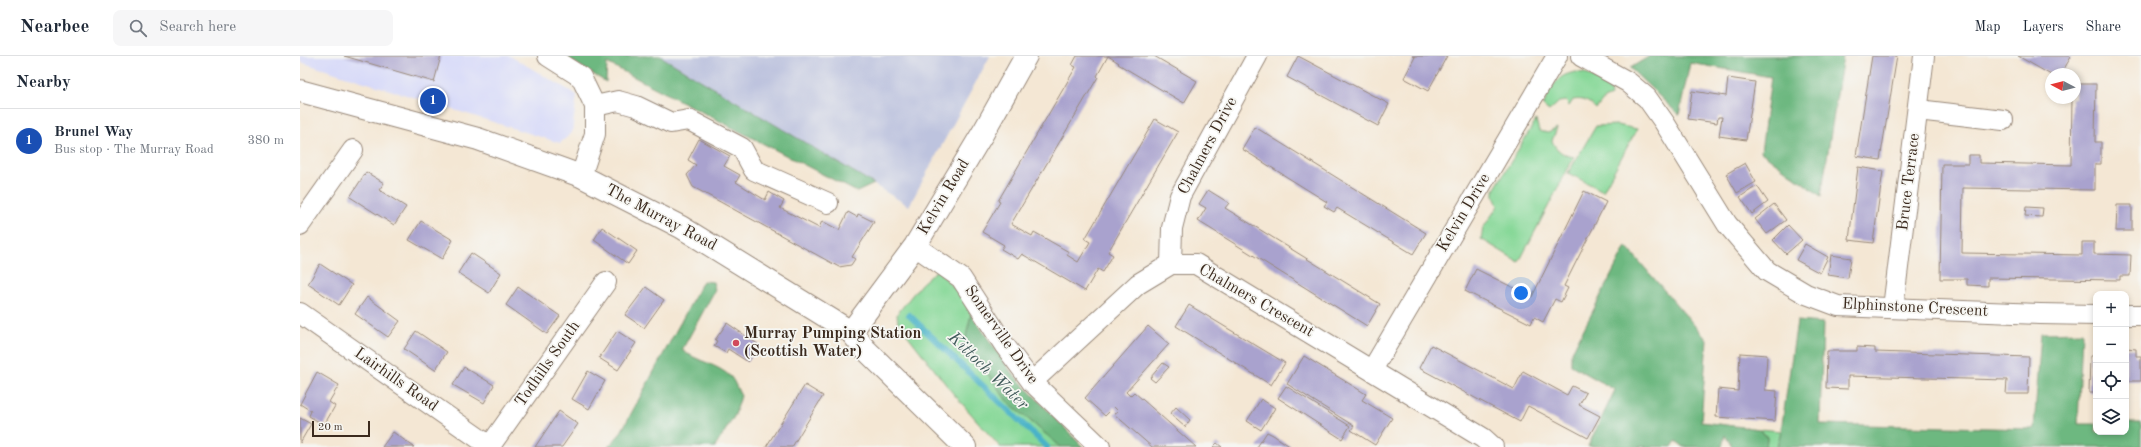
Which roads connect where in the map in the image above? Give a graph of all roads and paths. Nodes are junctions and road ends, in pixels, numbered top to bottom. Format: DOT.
graph roads {
  1 [pos="548,56"];
  2 [pos="1026,56"];
  3 [pos="1257,56"];
  4 [pos="1557,56"];
  5 [pos="1581,56"];
  6 [pos="1924,56"];
  7 [pos="300,92"];
  8 [pos="595,106"];
  9 [pos="1918,110"];
  10 [pos="2002,120"];
  11 [pos="353,150"];
  12 [pos="580,176"];
  13 [pos="828,203"];
  14 [pos="300,225"];
  15 [pos="915,246"];
  16 [pos="1171,264"];
  17 [pos="606,282"];
  18 [pos="1893,308"];
  19 [pos="2093,315"];
  20 [pos="2129,315"];
  21 [pos="2141,315"];
  22 [pos="303,321"];
  23 [pos="851,332"];
  24 [pos="1372,370"];
  25 [pos="1032,382"];
  26 [pos="491,447"];
  27 [pos="965,447"];
  28 [pos="1100,447"];
  29 [pos="1492,447"];
  1 -- 8 [label="street"];
  2 -- 15 [label="street, Kelvin Road"];
  3 -- 16 [label="street, Chalmers Drive"];
  4 -- 24 [label="street, Kelvin Drive"];
  5 -- 18 [label="street, Elphinstone Crescent"];
  6 -- 9 [label="street, Bruce Terrace"];
  7 -- 12 [label="street, The Murray Road"];
  8 -- 12 [label="street"];
  8 -- 13 [label="street"];
  9 -- 10 [label="street"];
  9 -- 18 [label="street, Bruce Terrace"];
  11 -- 14 [label="street"];
  12 -- 23 [label="street, The Murray Road"];
  15 -- 23 [label="street, Kelvin Road"];
  15 -- 25 [label="street, Somerville Drive"];
  16 -- 24 [label="street, Chalmers Crescent"];
  16 -- 25 [label="street"];
  17 -- 26 [label="street, Todhills South"];
  18 -- 19 [label="street, Elphinstone Crescent"];
  20 -- 21 [label="street"];
  22 -- 26 [label="street, Lairhills Road"];
  23 -- 27 [label="street, The Murray Road"];
  24 -- 29 [label="street, Chalmers Crescent"];
  25 -- 28 [label="street, Somerville Drive"];
}
